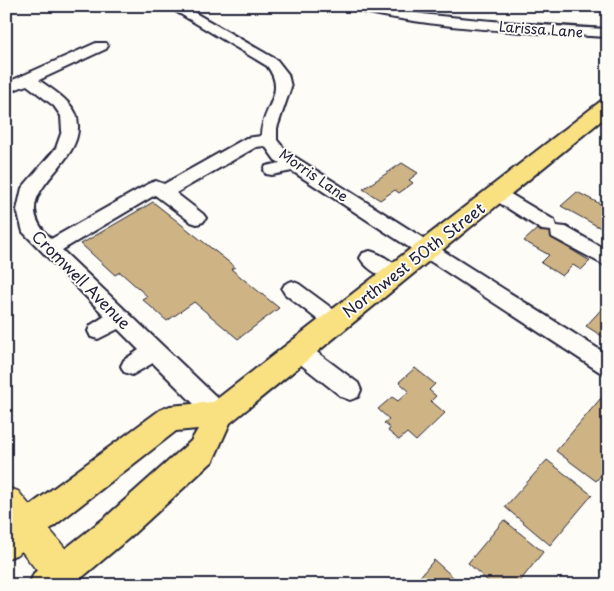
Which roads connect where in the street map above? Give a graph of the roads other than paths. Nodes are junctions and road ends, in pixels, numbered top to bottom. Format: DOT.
graph roads {
  1 [pos="173,6"];
  2 [pos="356,6"];
  3 [pos="608,33"];
  4 [pos="101,46"];
  5 [pos="29,80"];
  6 [pos="6,89"];
  7 [pos="608,105"];
  8 [pos="269,140"];
  9 [pos="299,148"];
  10 [pos="300,164"];
  11 [pos="272,170"];
  12 [pos="164,192"];
  13 [pos="496,193"];
  14 [pos="197,218"];
  15 [pos="49,249"];
  16 [pos="425,249"];
  17 [pos="370,258"];
  18 [pos="608,260"];
  19 [pos="394,274"];
  20 [pos="292,289"];
  21 [pos="120,317"];
  22 [pos="334,322"];
  23 [pos="98,331"];
  24 [pos="298,350"];
  25 [pos="154,351"];
  26 [pos="132,366"];
  27 [pos="608,366"];
  28 [pos="350,390"];
  29 [pos="219,414"];
  30 [pos="13,525"];
  31 [pos="59,581"];
  1 -- 8 [label="street, Morris Lane"];
  2 -- 3 [label="street, Larissa Lane"];
  4 -- 5 [label="street"];
  5 -- 6 [label="street"];
  5 -- 15 [label="street, Cromwell Avenue"];
  7 -- 13 [label="main road, Northwest 50th Street"];
  8 -- 10 [label="street, Morris Lane"];
  8 -- 12 [label="street"];
  9 -- 10 [label="street"];
  10 -- 11 [label="street"];
  10 -- 16 [label="street, Morris Lane"];
  12 -- 14 [label="street"];
  12 -- 15 [label="street"];
  13 -- 16 [label="main road, Northwest 50th Street"];
  13 -- 18 [label="street"];
  15 -- 21 [label="street, Cromwell Avenue"];
  16 -- 19 [label="main road, Northwest 50th Street"];
  16 -- 27 [label="street, Morris Lane"];
  17 -- 19 [label="street"];
  19 -- 22 [label="main road, Northwest 50th Street"];
  20 -- 22 [label="street"];
  21 -- 23 [label="street"];
  21 -- 25 [label="street, Cromwell Avenue"];
  22 -- 24 [label="main road, Northwest 50th Street"];
  24 -- 28 [label="street"];
  24 -- 29 [label="main road, Northwest 50th Street"];
  25 -- 26 [label="street"];
  25 -- 29 [label="street, Cromwell Avenue"];
  29 -- 30 [label="main road"];
  29 -- 31 [label="main road, Northwest 50th Street"];
  30 -- 31 [label="highway"];
}
